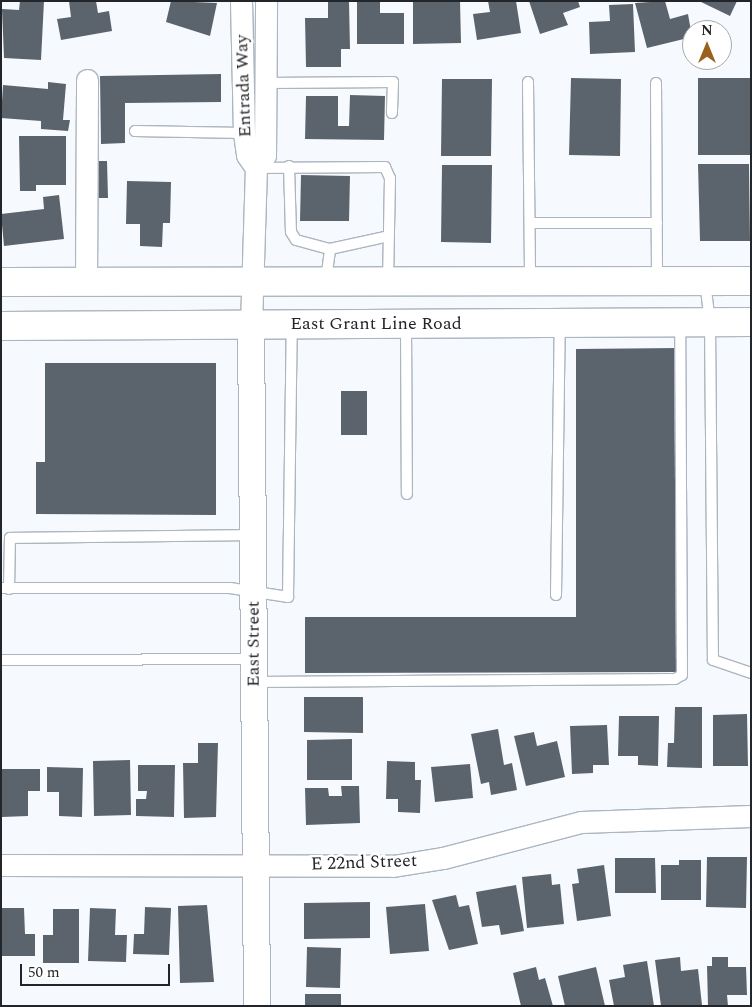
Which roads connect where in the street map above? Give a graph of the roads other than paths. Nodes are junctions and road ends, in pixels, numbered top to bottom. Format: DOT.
graph roads {
  1 [pos="241,1"];
  2 [pos="266,1"];
  3 [pos="87,80"];
  4 [pos="528,82"];
  5 [pos="266,83"];
  6 [pos="656,83"];
  7 [pos="392,113"];
  8 [pos="135,131"];
  9 [pos="244,133"];
  10 [pos="289,166"];
  11 [pos="256,168"];
  12 [pos="530,223"];
  13 [pos="657,223"];
  14 [pos="389,236"];
  15 [pos="330,249"];
  16 [pos="530,281"];
  17 [pos="657,281"];
  18 [pos="704,281"];
  19 [pos="751,281"];
  20 [pos="1,282"];
  21 [pos="86,282"];
  22 [pos="326,282"];
  23 [pos="388,282"];
  24 [pos="254,283"];
  25 [pos="710,322"];
  26 [pos="751,322"];
  27 [pos="560,323"];
  28 [pos="680,323"];
  29 [pos="406,324"];
  30 [pos="292,325"];
  31 [pos="1,326"];
  32 [pos="251,326"];
  33 [pos="407,494"];
  34 [pos="253,535"];
  35 [pos="5,589"];
  36 [pos="242,590"];
  37 [pos="556,595"];
  38 [pos="1,660"];
  39 [pos="254,671"];
  40 [pos="751,673"];
  41 [pos="751,816"];
  42 [pos="1,864"];
  43 [pos="256,865"];
  44 [pos="257,1006"];
  1 -- 9 [label="street, Entrada Way"];
  2 -- 5 [label="street, Entrada Way"];
  3 -- 21 [label="street"];
  4 -- 12 [label="lane"];
  5 -- 7 [label="lane"];
  5 -- 11 [label="street, Entrada Way"];
  6 -- 13 [label="lane"];
  8 -- 9 [label="lane"];
  9 -- 11 [label="street, Entrada Way"];
  10 -- 11 [label="lane"];
  10 -- 14 [label="lane"];
  10 -- 15 [label="lane"];
  11 -- 24 [label="street, Entrada Way"];
  12 -- 13 [label="lane"];
  12 -- 16 [label="lane"];
  13 -- 17 [label="lane"];
  14 -- 15 [label="lane"];
  14 -- 23 [label="lane"];
  15 -- 22 [label="lane"];
  16 -- 17 [label="main road"];
  16 -- 23 [label="main road"];
  17 -- 18 [label="main road"];
  18 -- 19 [label="main road"];
  18 -- 25 [label="lane"];
  20 -- 21 [label="main road"];
  21 -- 24 [label="main road"];
  22 -- 23 [label="main road"];
  22 -- 24 [label="main road"];
  24 -- 32 [label="street, East Street"];
  25 -- 26 [label="main road, East Grant Line Road"];
  25 -- 28 [label="main road, East Grant Line Road"];
  25 -- 40 [label="lane"];
  27 -- 28 [label="main road, East Grant Line Road"];
  27 -- 29 [label="main road, East Grant Line Road"];
  27 -- 37 [label="lane"];
  28 -- 39 [label="lane"];
  29 -- 30 [label="main road, East Grant Line Road"];
  29 -- 33 [label="lane"];
  30 -- 32 [label="main road, East Grant Line Road"];
  30 -- 36 [label="lane"];
  31 -- 32 [label="main road, East Grant Line Road"];
  32 -- 34 [label="street, East Street"];
  34 -- 35 [label="lane"];
  34 -- 36 [label="street, East Street"];
  35 -- 36 [label="lane"];
  36 -- 39 [label="street, East Street"];
  38 -- 39 [label="lane"];
  39 -- 43 [label="street, East Street"];
  41 -- 43 [label="street, E 22nd Street"];
  42 -- 43 [label="street, E 22nd Street"];
  43 -- 44 [label="street, East Street"];
}
